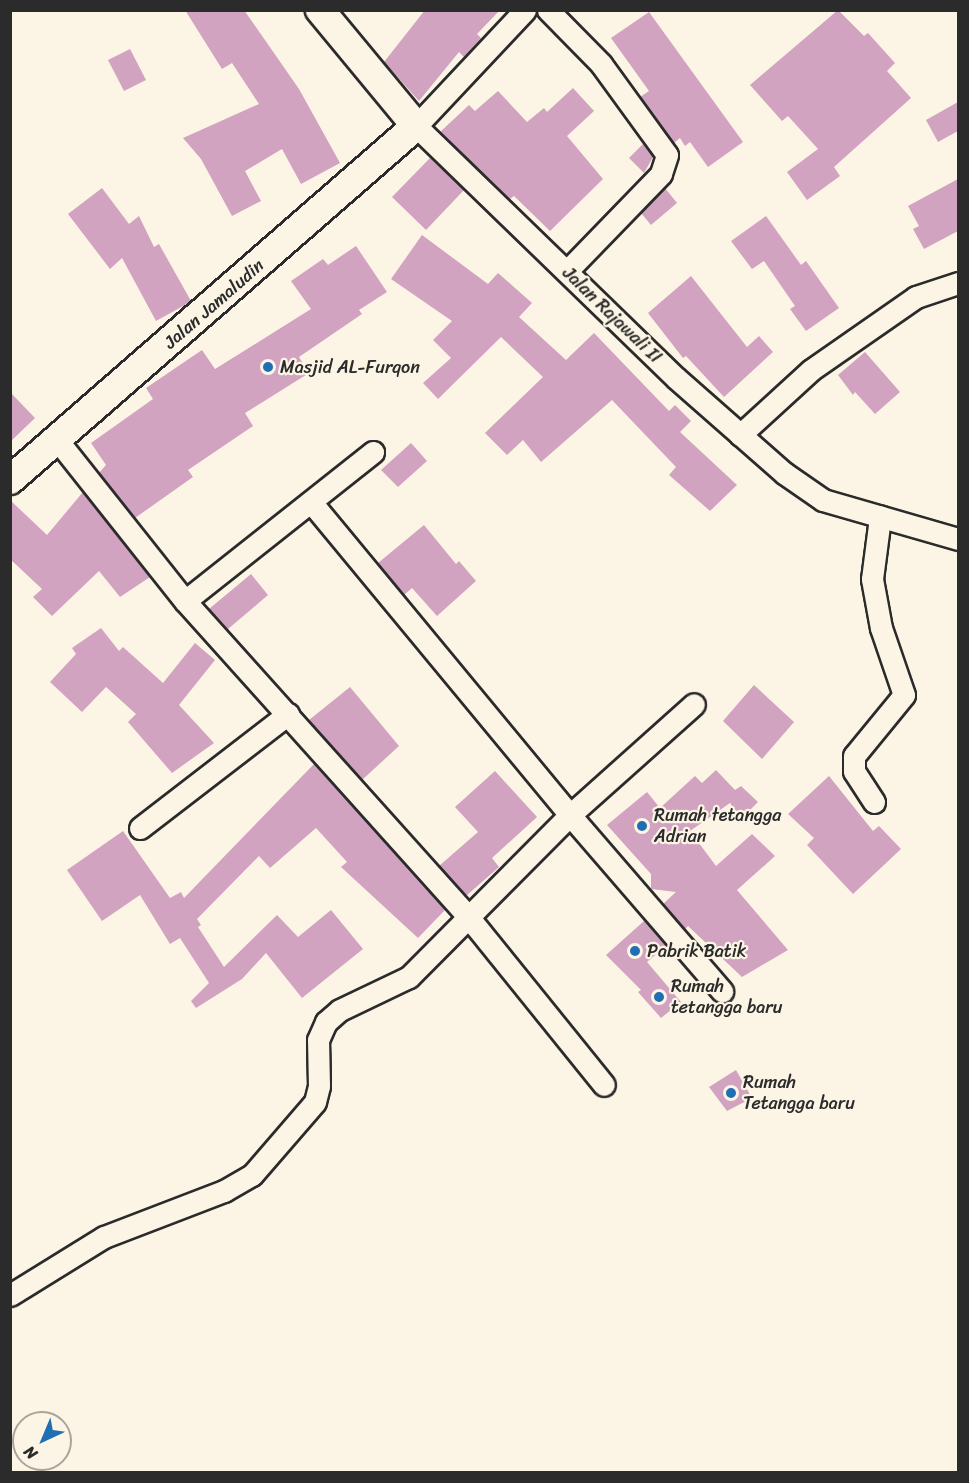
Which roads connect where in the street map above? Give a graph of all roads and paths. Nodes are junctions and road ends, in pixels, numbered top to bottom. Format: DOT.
graph roads {
  1 [pos="320,10"];
  2 [pos="525,10"];
  3 [pos="548,10"];
  4 [pos="416,126"];
  5 [pos="567,271"];
  6 [pos="958,283"];
  7 [pos="740,435"];
  8 [pos="58,441"];
  9 [pos="374,452"];
  10 [pos="10,480"];
  11 [pos="311,502"];
  12 [pos="880,517"];
  13 [pos="958,539"];
  14 [pos="185,601"];
  15 [pos="694,704"];
  16 [pos="288,714"];
  17 [pos="874,802"];
  18 [pos="570,815"];
  19 [pos="140,828"];
  20 [pos="470,919"];
  21 [pos="722,991"];
  22 [pos="604,1085"];
  23 [pos="13,1289"];
  1 -- 4 [label="street, Jalan Rajawali II"];
  2 -- 4 [label="street"];
  3 -- 5 [label="street"];
  4 -- 5 [label="street, Jalan Rajawali II"];
  4 -- 8 [label="street, Jalan Jamaludin"];
  5 -- 7 [label="street, Jalan Rajawali II"];
  6 -- 7 [label="street"];
  7 -- 12 [label="street, Jalan Rajawali II"];
  8 -- 10 [label="street, Jalan Jamaludin"];
  8 -- 14 [label="street"];
  9 -- 11 [label="street"];
  11 -- 14 [label="street"];
  11 -- 18 [label="street"];
  12 -- 13 [label="street, Jalan Rajawali II"];
  12 -- 17 [label="street"];
  14 -- 16 [label="street"];
  15 -- 18 [label="street"];
  16 -- 19 [label="street"];
  16 -- 20 [label="street"];
  18 -- 20 [label="street"];
  18 -- 21 [label="street"];
  20 -- 22 [label="street"];
  20 -- 23 [label="street"];
}
